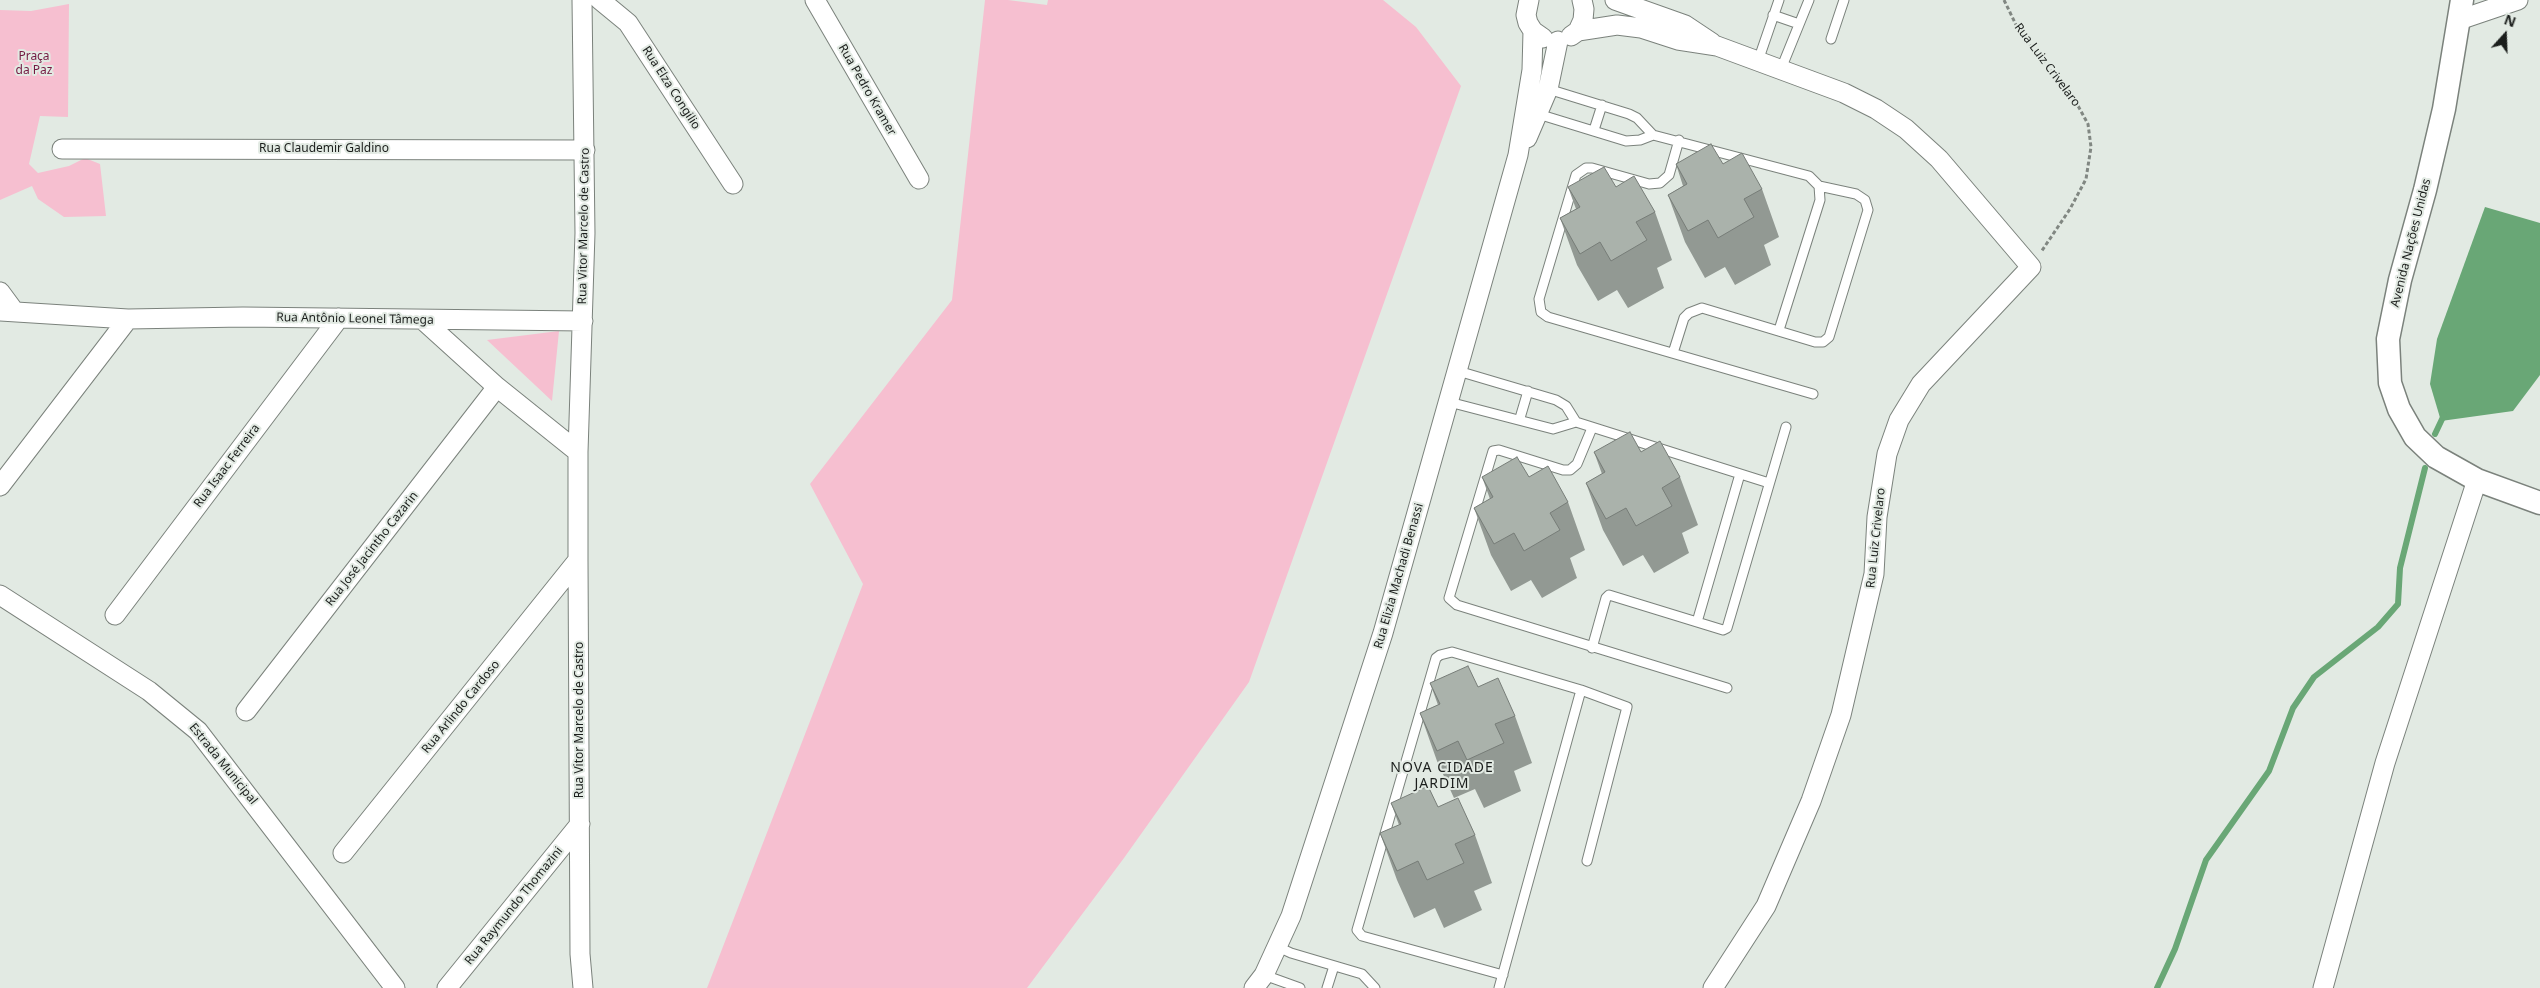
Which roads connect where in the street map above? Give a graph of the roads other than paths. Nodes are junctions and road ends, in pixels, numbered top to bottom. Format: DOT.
graph roads {
  1 [pos="582,0"];
  2 [pos="600,0"];
  3 [pos="816,0"];
  4 [pos="1582,0"];
  5 [pos="1615,0"];
  6 [pos="1779,0"];
  7 [pos="1809,0"];
  8 [pos="1844,0"];
  9 [pos="2518,0"];
  10 [pos="1525,2"];
  11 [pos="2461,10"];
  12 [pos="1773,15"];
  13 [pos="1799,24"];
  14 [pos="1532,30"];
  15 [pos="1578,31"];
  16 [pos="1831,39"];
  17 [pos="1558,41"];
  18 [pos="1717,46"];
  19 [pos="1758,61"];
  20 [pos="1780,69"];
  21 [pos="1548,89"];
  22 [pos="1602,105"];
  23 [pos="1538,114"];
  24 [pos="1594,130"];
  25 [pos="1653,135"];
  26 [pos="1679,140"];
  27 [pos="62,149"];
  28 [pos="585,150"];
  29 [pos="1518,155"];
  30 [pos="919,179"];
  31 [pos="733,184"];
  32 [pos="1819,186"];
  33 [pos="0,292"];
  34 [pos="7,311"];
  35 [pos="339,318"];
  36 [pos="128,319"];
  37 [pos="423,320"];
  38 [pos="583,322"];
  39 [pos="1779,330"];
  40 [pos="1673,353"];
  41 [pos="1458,371"];
  42 [pos="497,387"];
  43 [pos="1528,391"];
  44 [pos="1813,394"];
  45 [pos="1449,402"];
  46 [pos="1520,418"];
  47 [pos="1576,422"];
  48 [pos="1786,427"];
  49 [pos="1592,428"];
  50 [pos="578,452"];
  51 [pos="1740,474"];
  52 [pos="2477,480"];
  53 [pos="1769,483"];
  54 [pos="0,486"];
  55 [pos="2540,503"];
  56 [pos="578,560"];
  57 [pos="0,595"];
  58 [pos="115,614"];
  59 [pos="1697,622"];
  60 [pos="1592,648"];
  61 [pos="1727,688"];
  62 [pos="1581,690"];
  63 [pos="246,711"];
  64 [pos="580,824"];
  65 [pos="343,854"];
  66 [pos="1587,861"];
  67 [pos="1278,947"];
  68 [pos="1334,966"];
  69 [pos="1503,975"];
  70 [pos="1259,981"];
  71 [pos="394,988"];
  72 [pos="447,988"];
  73 [pos="583,988"];
  74 [pos="1300,988"];
  75 [pos="1327,988"];
  76 [pos="1375,988"];
  77 [pos="1499,988"];
  78 [pos="1713,988"];
  79 [pos="2323,988"];
  1 -- 28 [label="street, Rua Vitor Marcelo de Castro"];
  2 -- 31 [label="street, Rua Elza Congilio"];
  3 -- 30 [label="street, Rua Pedro Kramer"];
  4 -- 15 [label="street"];
  5 -- 18 [label="street"];
  6 -- 12 [label="lane"];
  7 -- 13 [label="lane"];
  8 -- 16 [label="lane"];
  9 -- 11 [label="street"];
  10 -- 14 [label="street, Rua Elizia Machadi Benassi"];
  11 -- 52 [label="street, Avenida Nações Unidas"];
  12 -- 13 [label="lane"];
  12 -- 19 [label="lane"];
  13 -- 20 [label="lane"];
  14 -- 17 [label="street"];
  14 -- 29 [label="street, Rua Elizia Machadi Benassi"];
  15 -- 17 [label="street"];
  15 -- 18 [label="street"];
  17 -- 21 [label="street, Rua Elizia Machadi Benassi"];
  18 -- 19 [label="street"];
  19 -- 20 [label="street"];
  20 -- 78 [label="street, Rua Luiz Crivelaro"];
  21 -- 22 [label="lane"];
  21 -- 23 [label="street, Rua Elizia Machadi Benassi"];
  22 -- 24 [label="lane"];
  22 -- 25 [label="lane"];
  23 -- 24 [label="lane"];
  23 -- 29 [label="street, Rua Elizia Machadi Benassi"];
  24 -- 25 [label="lane"];
  25 -- 26 [label="lane"];
  26 -- 32 [label="lane"];
  26 -- 40 [label="lane"];
  27 -- 28 [label="street, Rua Claudemir Galdino"];
  28 -- 38 [label="street, Rua Vitor Marcelo de Castro"];
  29 -- 41 [label="street, Rua Elizia Machadi Benassi"];
  32 -- 39 [label="lane"];
  32 -- 39 [label="lane"];
  33 -- 34 [label="street"];
  34 -- 36 [label="street, Rua Antônio Leonel Tâmega"];
  35 -- 36 [label="street, Rua Antônio Leonel Tâmega"];
  35 -- 37 [label="street, Rua Antônio Leonel Tâmega"];
  35 -- 58 [label="street, Rua Isaac Ferreira"];
  36 -- 54 [label="street"];
  37 -- 38 [label="street, Rua Antônio Leonel Tâmega"];
  37 -- 42 [label="street"];
  38 -- 50 [label="street, Rua Vitor Marcelo de Castro"];
  39 -- 40 [label="lane"];
  40 -- 44 [label="lane"];
  41 -- 43 [label="lane"];
  41 -- 45 [label="street, Rua Elizia Machadi Benassi"];
  42 -- 50 [label="street"];
  42 -- 63 [label="street, Rua José Jacintho Cazarin"];
  43 -- 46 [label="lane"];
  43 -- 47 [label="lane"];
  45 -- 46 [label="lane"];
  45 -- 67 [label="street, Rua Elizia Machadi Benassi"];
  46 -- 47 [label="lane"];
  47 -- 49 [label="lane"];
  48 -- 53 [label="lane"];
  49 -- 51 [label="lane"];
  49 -- 60 [label="lane"];
  50 -- 56 [label="street, Rua Vitor Marcelo de Castro"];
  51 -- 53 [label="lane"];
  51 -- 59 [label="lane"];
  52 -- 55 [label="street, Avenida Nações Unidas"];
  52 -- 79 [label="street"];
  53 -- 59 [label="lane"];
  56 -- 64 [label="street, Rua Vitor Marcelo de Castro"];
  56 -- 65 [label="street, Rua Arlindo Cardoso"];
  57 -- 71 [label="street, Estrada Municipal"];
  59 -- 60 [label="lane"];
  60 -- 61 [label="lane"];
  62 -- 66 [label="lane"];
  62 -- 69 [label="lane"];
  62 -- 69 [label="lane"];
  64 -- 72 [label="street, Rua Raymundo Thomazini"];
  64 -- 73 [label="street, Rua Vitor Marcelo de Castro"];
  67 -- 68 [label="lane"];
  67 -- 70 [label="street, Rua Elizia Machadi Benassi"];
  68 -- 75 [label="lane"];
  68 -- 76 [label="lane"];
  69 -- 77 [label="lane"];
  70 -- 74 [label="lane"];
}
